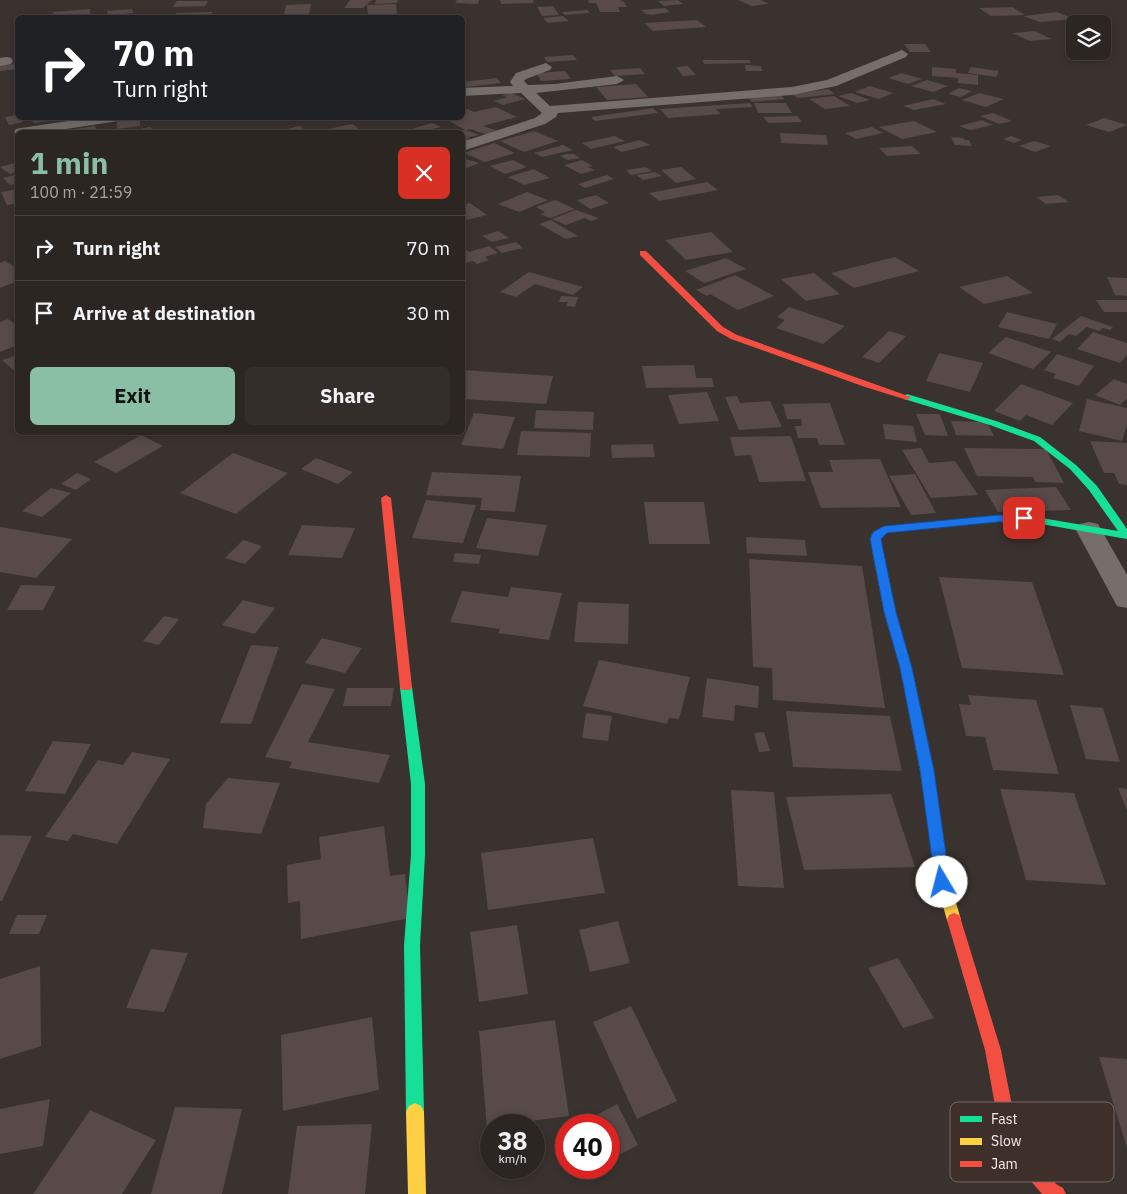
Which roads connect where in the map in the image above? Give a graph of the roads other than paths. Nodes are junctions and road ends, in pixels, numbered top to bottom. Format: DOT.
graph roads {
  1 [pos="902,54"];
  2 [pos="546,67"];
  3 [pos="617,80"];
  4 [pos="524,89"];
  5 [pos="465,92"];
  6 [pos="548,110"];
  7 [pos="99,120"];
  8 [pos="35,130"];
  9 [pos="465,146"];
  10 [pos="643,253"];
  11 [pos="386,498"];
  12 [pos="1089,530"];
  13 [pos="1126,535"];
  14 [pos="1127,599"];
  15 [pos="1003,1102"];
  16 [pos="1043,1182"];
  17 [pos="417,1194"];
  18 [pos="1057,1194"];
  1 -- 6 [label="street"];
  2 -- 4 [label="street"];
  3 -- 4 [label="street"];
  4 -- 5 [label="street"];
  4 -- 6 [label="street"];
  6 -- 9 [label="street"];
  7 -- 8 [label="street"];
  10 -- 13 [label="street"];
  11 -- 17 [label="street"];
  12 -- 13 [label="street"];
  12 -- 14 [label="street"];
  12 -- 15 [label="street"];
  16 -- 18 [label="street"];
}
